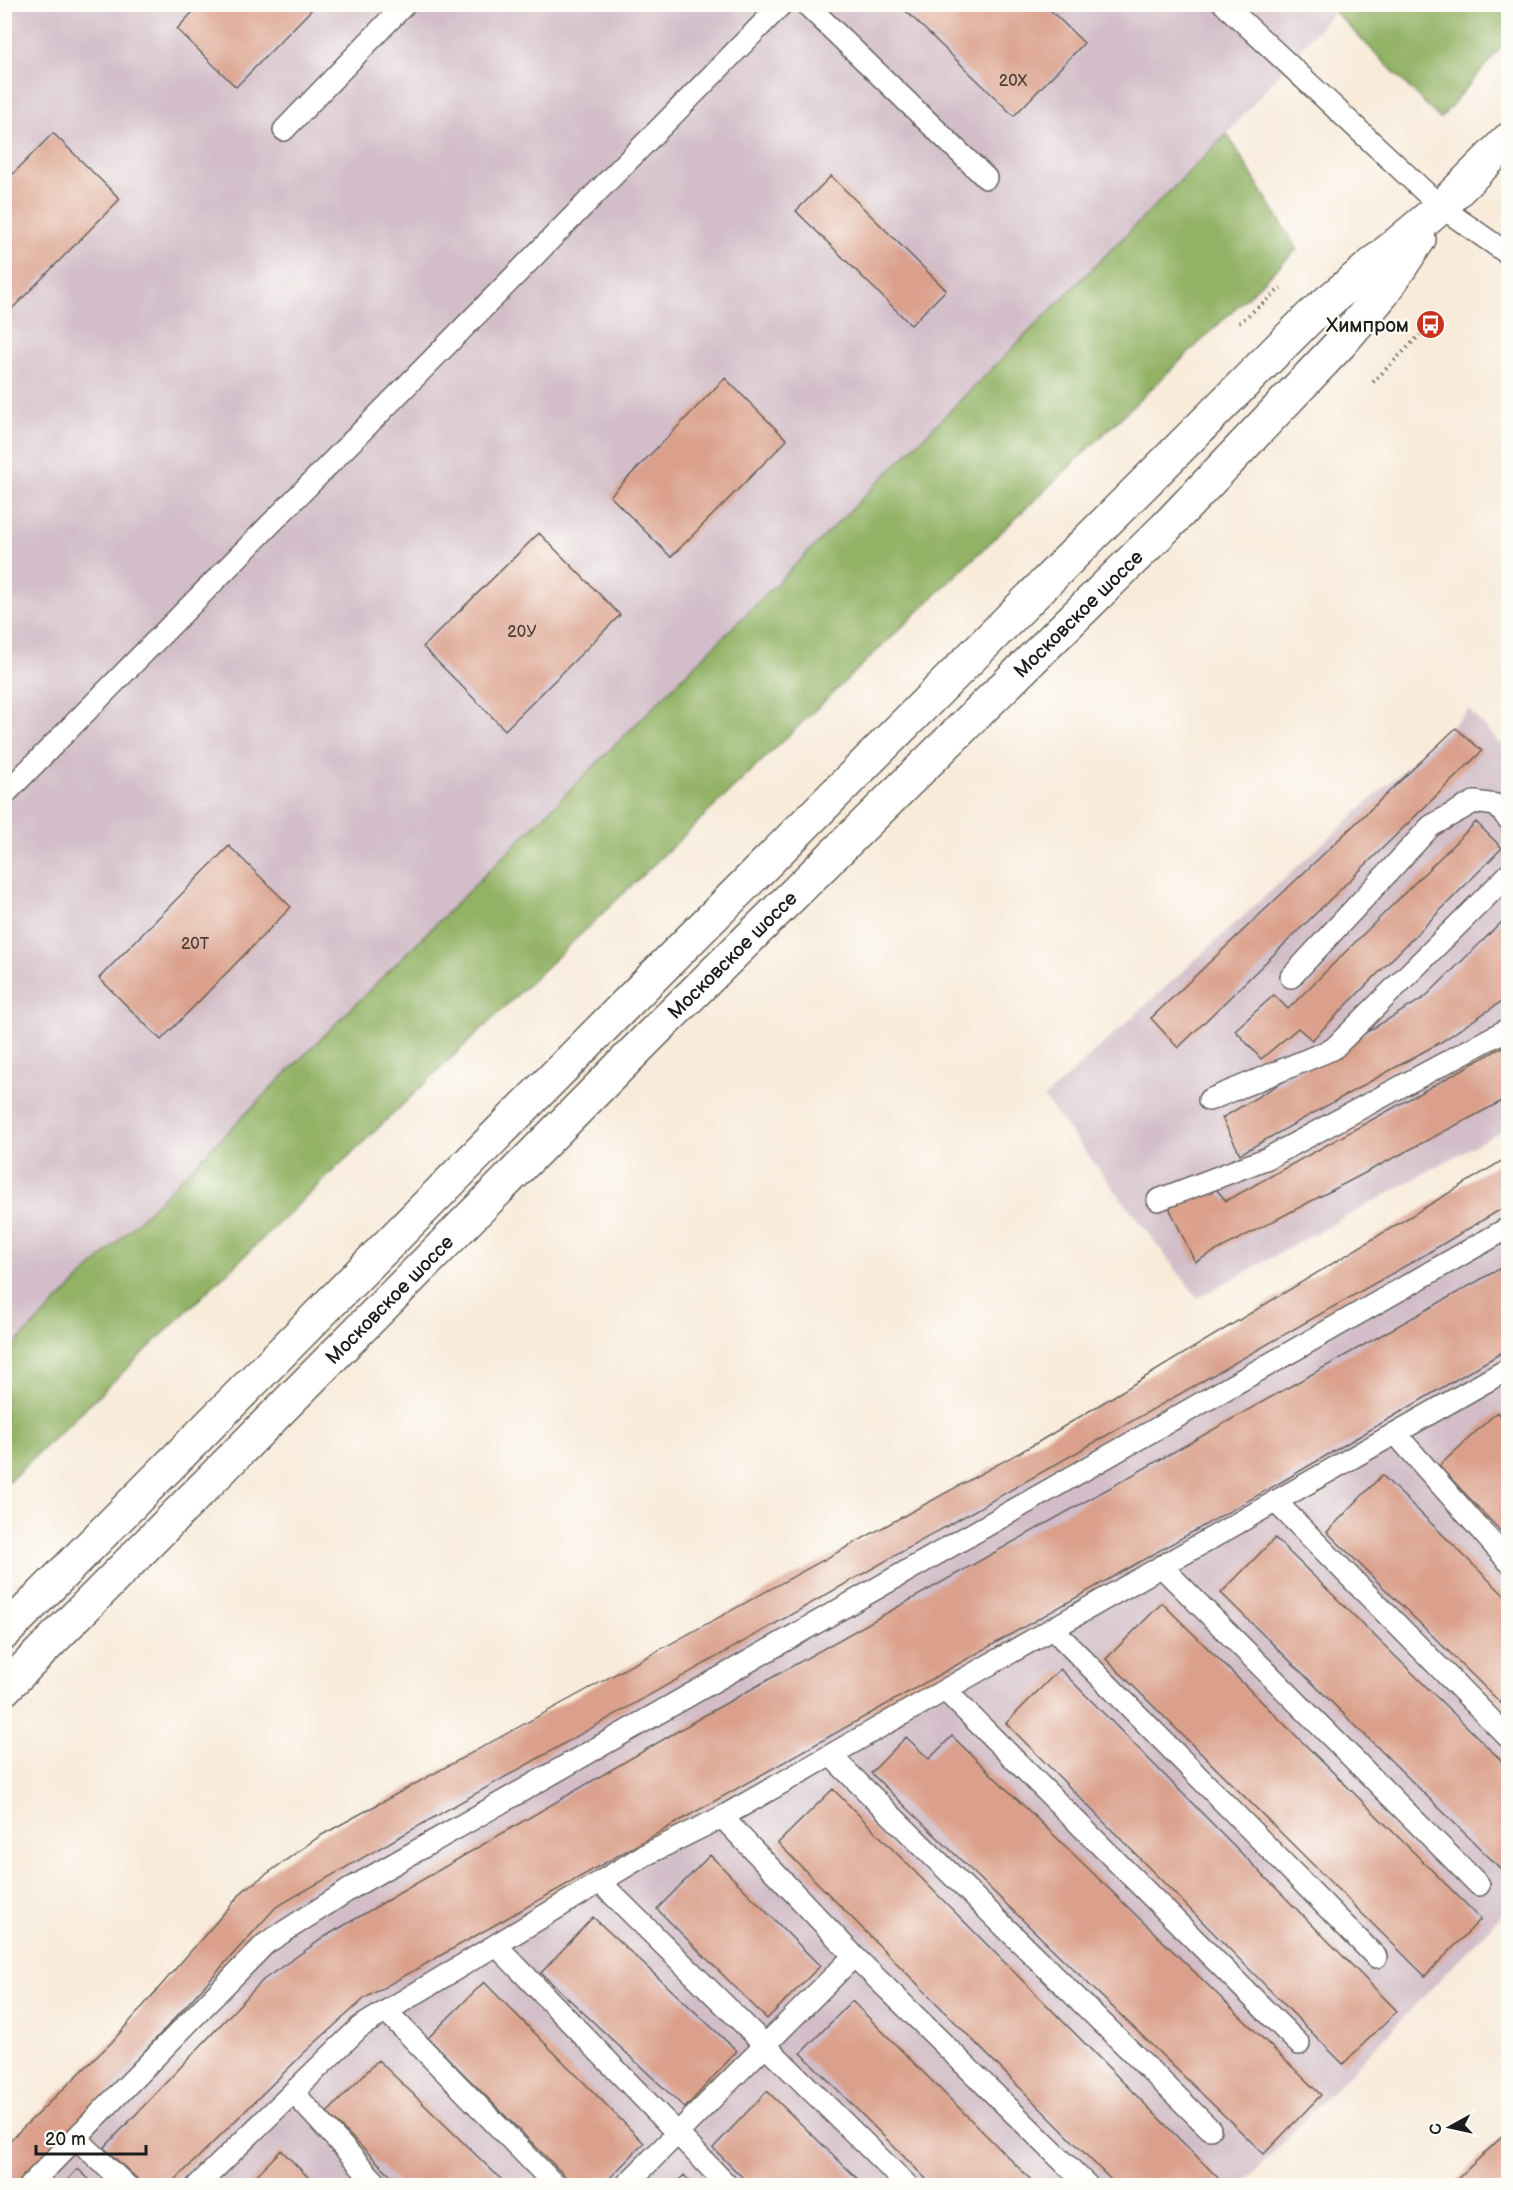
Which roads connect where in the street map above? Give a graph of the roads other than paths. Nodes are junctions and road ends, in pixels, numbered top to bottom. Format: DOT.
graph roads {
  1 [pos="405,4"];
  2 [pos="783,4"];
  3 [pos="806,4"];
  4 [pos="1224,4"];
  5 [pos="284,130"];
  6 [pos="1509,140"];
  7 [pos="986,178"];
  8 [pos="1441,207"];
  9 [pos="1509,254"];
  10 [pos="4,795"];
  11 [pos="1509,819"];
  12 [pos="1509,875"];
  13 [pos="1291,977"];
  14 [pos="1509,1029"];
  15 [pos="1209,1100"];
  16 [pos="1158,1200"];
  17 [pos="1509,1228"];
  18 [pos="1506,1375"];
  19 [pos="1395,1433"];
  20 [pos="1275,1501"];
  21 [pos="1509,1560"];
  22 [pos="1161,1566"];
  23 [pos="1053,1629"];
  24 [pos="4,1633"];
  25 [pos="4,1689"];
  26 [pos="945,1690"];
  27 [pos="1509,1737"];
  28 [pos="831,1756"];
  29 [pos="722,1817"];
  30 [pos="600,1882"];
  31 [pos="1479,1885"];
  32 [pos="496,1945"];
  33 [pos="854,1956"];
  34 [pos="1376,1957"];
  35 [pos="386,2011"];
  36 [pos="1299,2044"];
  37 [pos="766,2045"];
  38 [pos="293,2092"];
  39 [pos="1210,2129"];
  40 [pos="676,2134"];
  41 [pos="76,2138"];
  42 [pos="28,2186"];
  43 [pos="127,2186"];
  44 [pos="197,2186"];
  45 [pos="379,2186"];
  46 [pos="556,2186"];
  47 [pos="625,2186"];
  48 [pos="728,2186"];
  49 [pos="908,2186"];
  50 [pos="1089,2186"];
  1 -- 5 [label="lane"];
  2 -- 10 [label="lane"];
  3 -- 7 [label="lane"];
  4 -- 8 [label="lane"];
  6 -- 8 [label="main road, Московское шоссе"];
  8 -- 9 [label="lane"];
  8 -- 24 [label="main road, Московское шоссе"];
  8 -- 25 [label="main road, Московское шоссе"];
  11 -- 13 [label="lane"];
  12 -- 15 [label="lane"];
  14 -- 16 [label="lane"];
  17 -- 41 [label="lane"];
  18 -- 19 [label="lane"];
  19 -- 20 [label="lane"];
  19 -- 21 [label="lane"];
  20 -- 22 [label="lane"];
  20 -- 27 [label="lane"];
  22 -- 23 [label="lane"];
  22 -- 31 [label="lane"];
  23 -- 26 [label="lane"];
  23 -- 34 [label="lane"];
  26 -- 28 [label="lane"];
  26 -- 36 [label="lane"];
  28 -- 29 [label="lane"];
  28 -- 39 [label="lane"];
  29 -- 30 [label="lane"];
  29 -- 33 [label="lane"];
  30 -- 32 [label="lane"];
  30 -- 37 [label="lane"];
  32 -- 35 [label="lane"];
  32 -- 40 [label="lane"];
  33 -- 37 [label="lane"];
  33 -- 50 [label="lane"];
  35 -- 38 [label="lane"];
  35 -- 46 [label="lane"];
  37 -- 40 [label="lane"];
  37 -- 49 [label="lane"];
  38 -- 44 [label="lane"];
  38 -- 45 [label="lane"];
  40 -- 47 [label="lane"];
  40 -- 48 [label="lane"];
  41 -- 42 [label="lane"];
  41 -- 43 [label="lane"];
}
